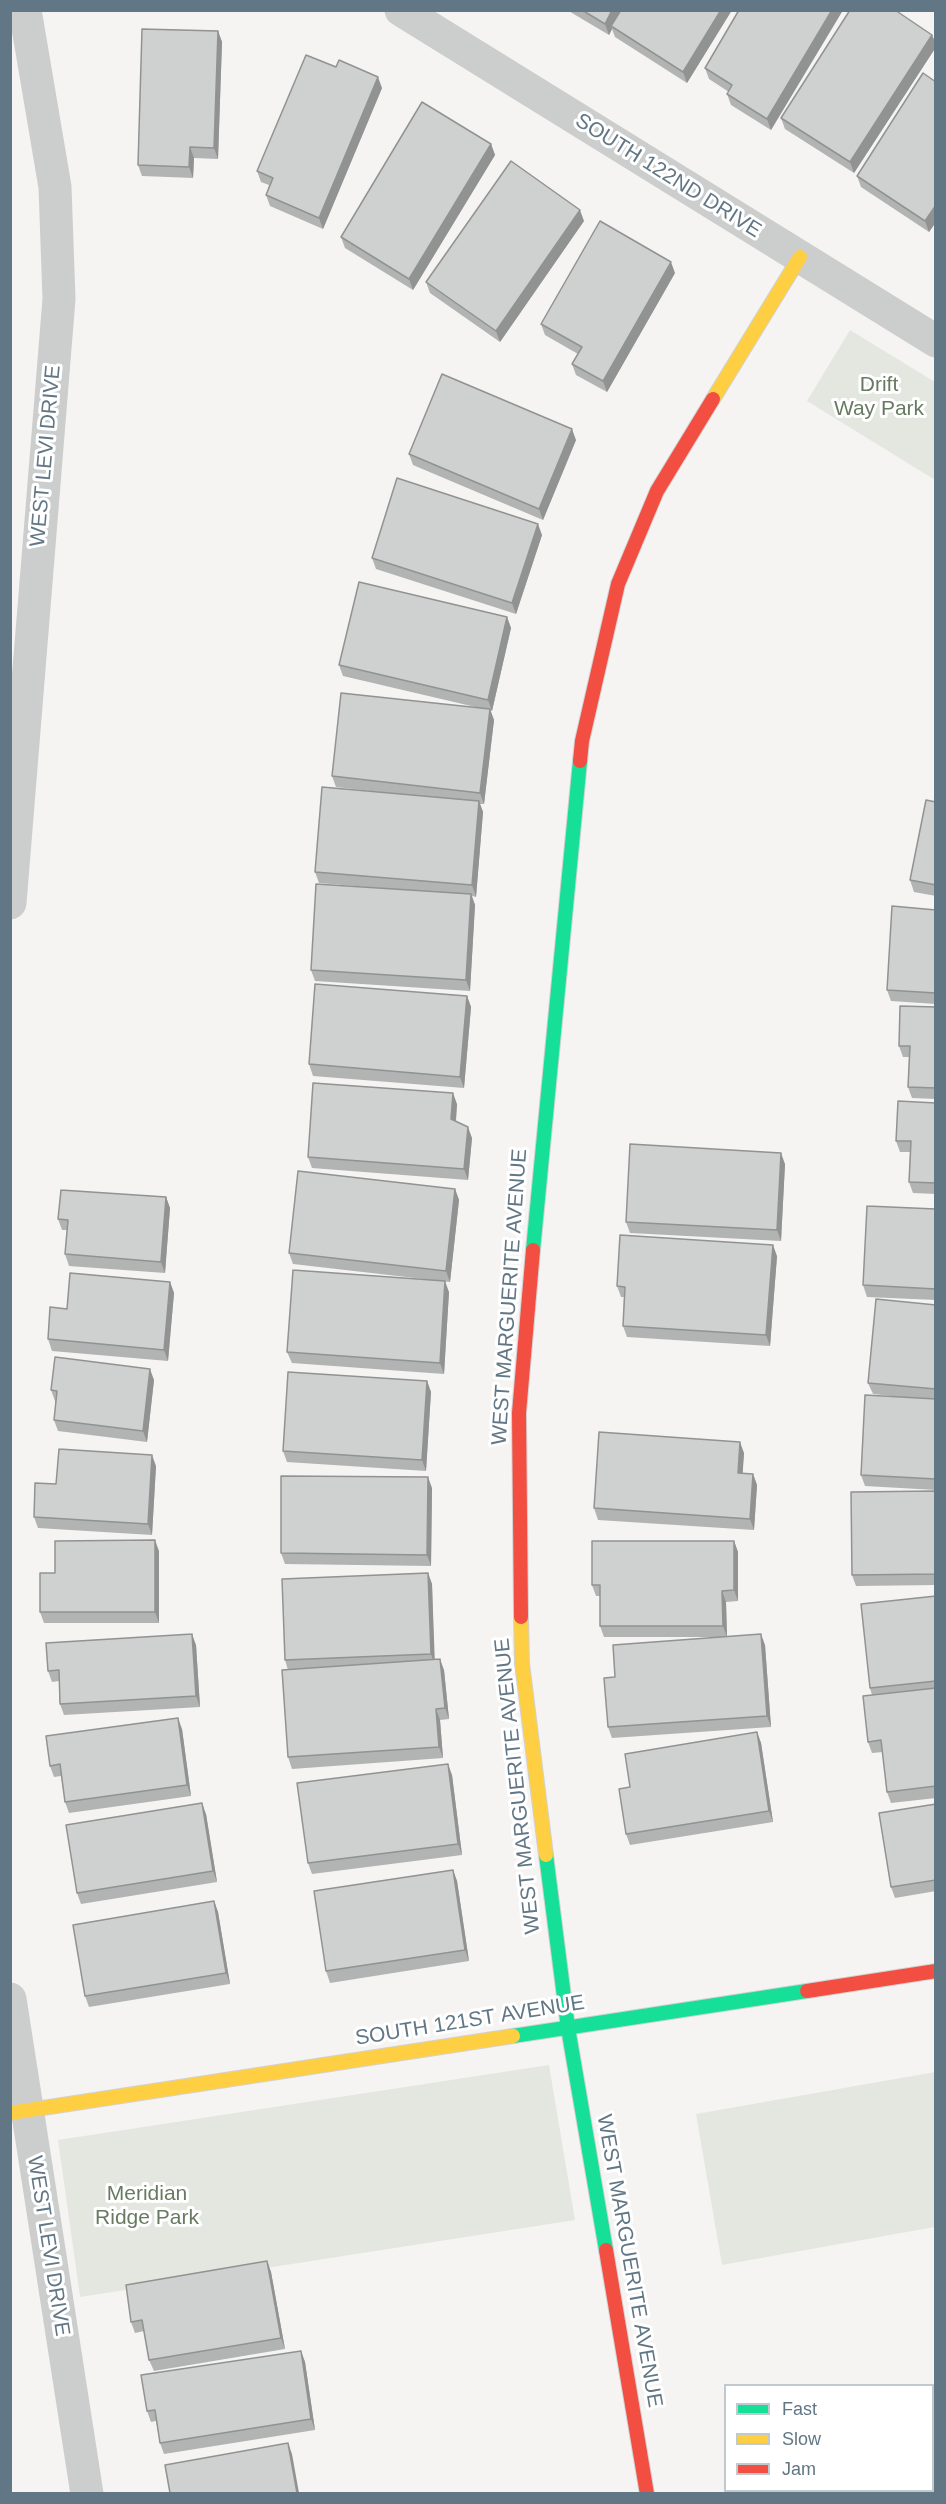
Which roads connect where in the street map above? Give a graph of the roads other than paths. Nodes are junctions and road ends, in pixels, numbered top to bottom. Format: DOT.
graph roads {
  1 [pos="25,10"];
  2 [pos="401,10"];
  3 [pos="800,257"];
  4 [pos="936,341"];
  5 [pos="10,903"];
  6 [pos="936,1971"];
  7 [pos="10,1999"];
  8 [pos="568,2028"];
  9 [pos="18,2112"];
  10 [pos="87,2493"];
  11 [pos="647,2493"];
  1 -- 5 [label="street, WEST LEVI DRIVE"];
  2 -- 3 [label="street, SOUTH 122ND DRIVE"];
  3 -- 4 [label="street, SOUTH 122ND DRIVE"];
  3 -- 8 [label="street, WEST MARGUERITE AVENUE"];
  6 -- 8 [label="street, SOUTH 121ST AVENUE"];
  7 -- 9 [label="street, WEST LEVI DRIVE"];
  8 -- 9 [label="street, SOUTH 121ST AVENUE"];
  8 -- 11 [label="street, WEST MARGUERITE AVENUE"];
  9 -- 10 [label="street, WEST LEVI DRIVE"];
}
